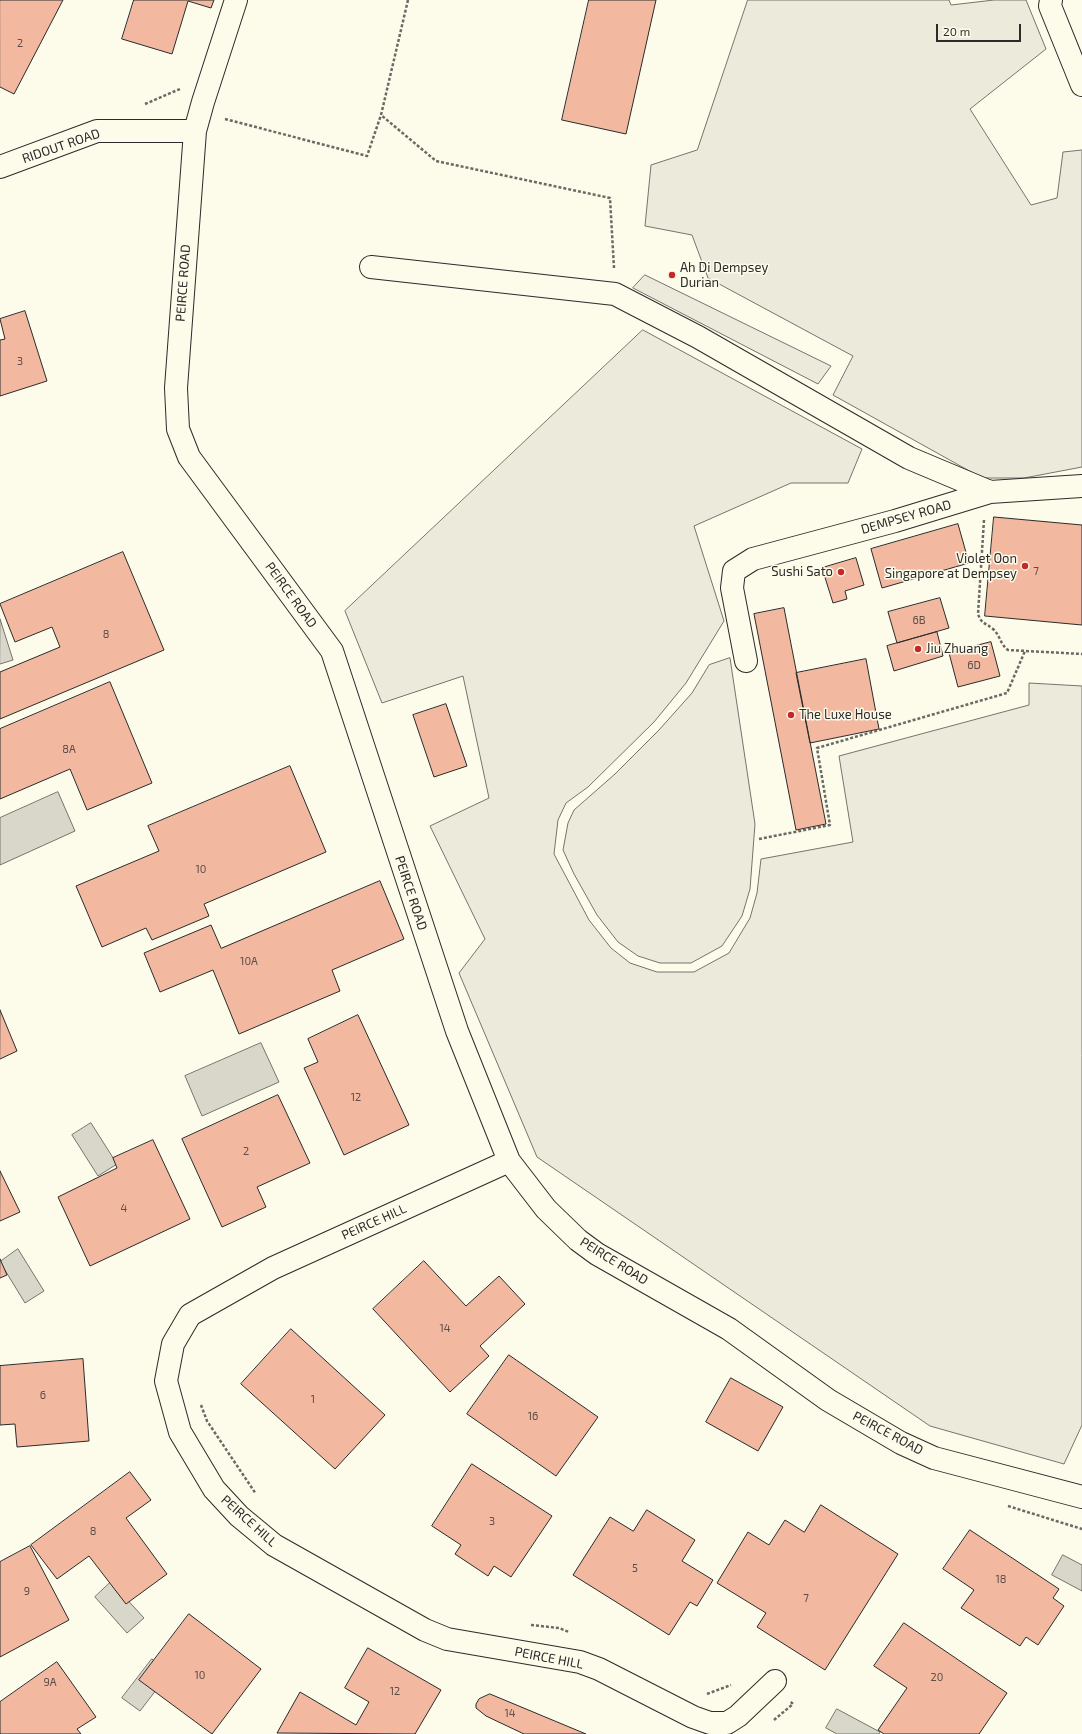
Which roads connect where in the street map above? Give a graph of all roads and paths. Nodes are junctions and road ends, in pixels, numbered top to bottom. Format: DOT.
graph roads {
  1 [pos="236,0"];
  2 [pos="408,0"];
  3 [pos="1050,0"];
  4 [pos="1082,85"];
  5 [pos="184,87"];
  6 [pos="144,104"];
  7 [pos="381,115"];
  8 [pos="197,122"];
  9 [pos="0,167"];
  10 [pos="371,267"];
  11 [pos="615,294"];
  12 [pos="1082,486"];
  13 [pos="990,492"];
  14 [pos="984,519"];
  15 [pos="1025,651"];
  16 [pos="1082,654"];
  17 [pos="746,661"];
  18 [pos="759,839"];
  19 [pos="509,1161"];
  20 [pos="201,1402"];
  21 [pos="257,1495"];
  22 [pos="1082,1497"];
  23 [pos="1002,1505"];
  24 [pos="1082,1529"];
  25 [pos="529,1625"];
  26 [pos="572,1633"];
  27 [pos="775,1681"];
  28 [pos="739,1682"];
  29 [pos="702,1696"];
  1 -- 8 [label="street, PEIRCE ROAD"];
  2 -- 7 [label="path"];
  3 -- 4 [label="street"];
  5 -- 6 [label="path"];
  7 -- 8 [label="path"];
  7 -- 11 [label="path"];
  8 -- 9 [label="street, RIDOUT ROAD"];
  8 -- 19 [label="street, PEIRCE ROAD"];
  10 -- 11 [label="street"];
  11 -- 13 [label="street"];
  12 -- 13 [label="street, DEMPSEY ROAD"];
  13 -- 17 [label="street, DEMPSEY ROAD"];
  14 -- 15 [label="path"];
  15 -- 16 [label="path"];
  15 -- 18 [label="path"];
  19 -- 22 [label="street, PEIRCE ROAD"];
  19 -- 27 [label="street, PEIRCE HILL"];
  20 -- 21 [label="path"];
  23 -- 24 [label="path"];
  25 -- 26 [label="path"];
  28 -- 29 [label="path"];
}
